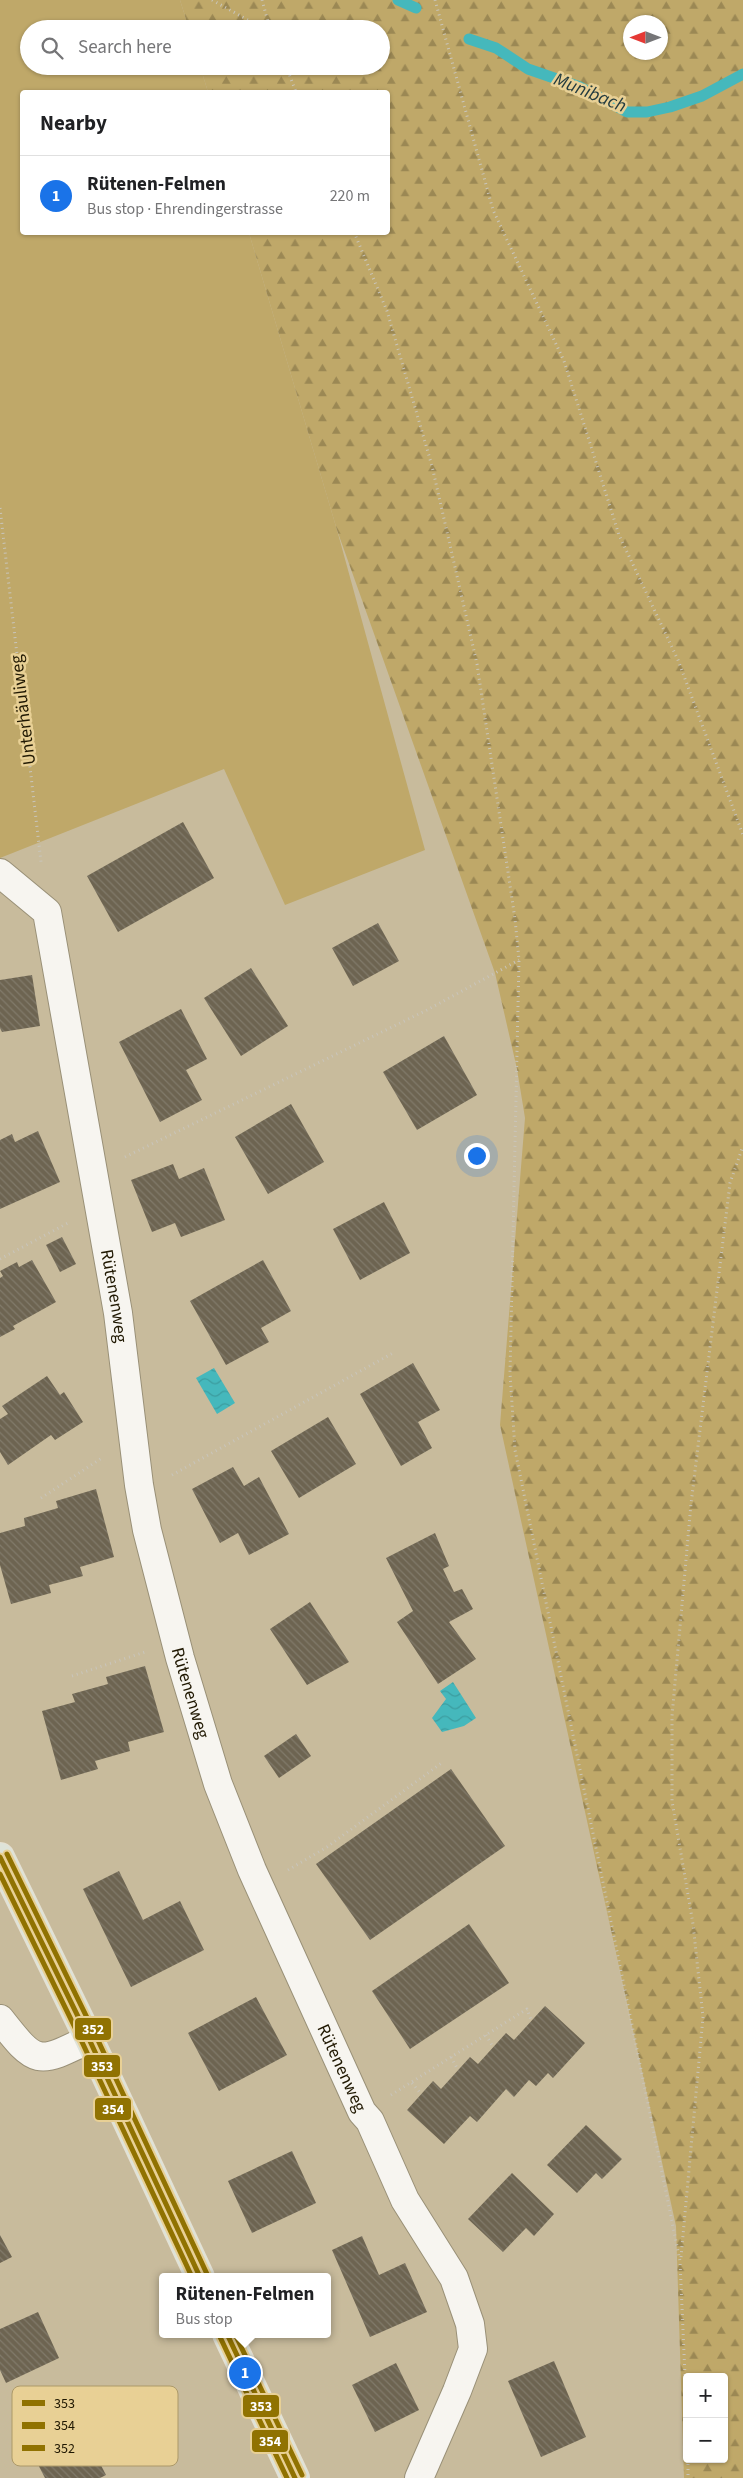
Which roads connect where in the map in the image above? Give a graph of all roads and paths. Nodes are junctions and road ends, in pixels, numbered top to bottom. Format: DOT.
graph roads {
  1 [pos="212,0"];
  2 [pos="262,0"];
  3 [pos="435,0"];
  4 [pos="248,20"];
  5 [pos="268,20"];
  6 [pos="289,75"];
  7 [pos="295,90"];
  8 [pos="355,235"];
  9 [pos="0,508"];
  10 [pos="743,835"];
  11 [pos="0,873"];
  12 [pos="47,912"];
  13 [pos="519,960"];
  14 [pos="743,1146"];
  15 [pos="93,1173"];
  16 [pos="71,1221"];
  17 [pos="0,1259"];
  18 [pos="392,1353"];
  19 [pos="103,1457"];
  20 [pos="163,1480"];
  21 [pos="41,1498"];
  22 [pos="131,1656"];
  23 [pos="72,1676"];
  24 [pos="443,1762"];
  25 [pos="0,1857"];
  26 [pos="260,1887"];
  27 [pos="0,2019"];
  28 [pos="531,2020"];
  29 [pos="486,2035"];
  30 [pos="89,2039"];
  31 [pos="493,2047"];
  32 [pos="452,2057"];
  33 [pos="458,2070"];
  34 [pos="412,2083"];
  35 [pos="421,2094"];
  36 [pos="362,2112"];
  37 [pos="680,2261"];
  38 [pos="198,2273"];
  39 [pos="229,2338"];
  40 [pos="687,2418"];
  41 [pos="688,2463"];
  42 [pos="295,2478"];
  43 [pos="419,2478"];
  44 [pos="688,2478"];
  1 -- 4 [label="path"];
  2 -- 5 [label="path"];
  3 -- 10 [label="path"];
  6 -- 7 [label="path"];
  8 -- 13 [label="path"];
  9 -- 12 [label="path, Unterhäuliweg"];
  11 -- 12 [label="street"];
  12 -- 15 [label="street, Rütenenweg"];
  13 -- 15 [label="path"];
  13 -- 37 [label="path"];
  14 -- 37 [label="path"];
  15 -- 26 [label="street, Rütenenweg"];
  16 -- 17 [label="path"];
  18 -- 20 [label="path"];
  19 -- 21 [label="path"];
  22 -- 23 [label="path"];
  24 -- 26 [label="path"];
  25 -- 30 [label="main road"];
  26 -- 36 [label="street, Rütenenweg"];
  27 -- 30 [label="street"];
  28 -- 29 [label="path"];
  29 -- 31 [label="path"];
  29 -- 32 [label="path"];
  30 -- 38 [label="main road"];
  32 -- 33 [label="path"];
  32 -- 34 [label="path"];
  34 -- 35 [label="path"];
  34 -- 36 [label="path"];
  36 -- 43 [label="street, Rütenenweg"];
  37 -- 40 [label="path"];
  39 -- 42 [label="main road"];
  41 -- 44 [label="path"];
}
